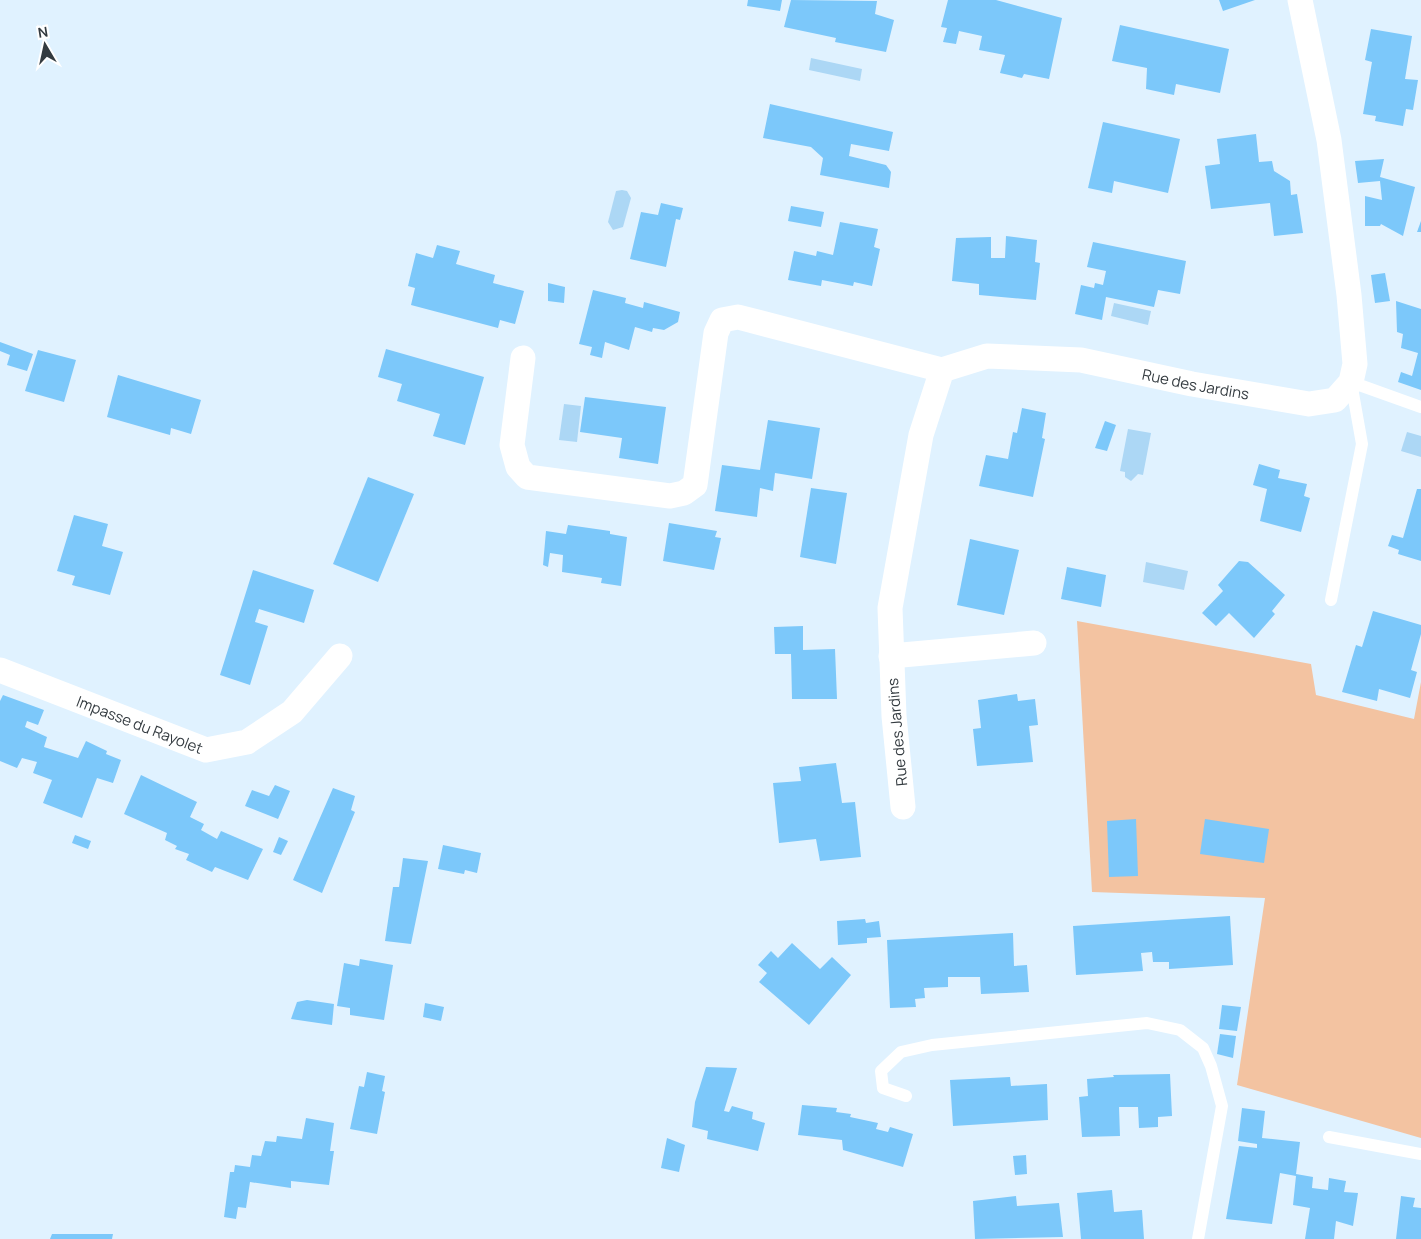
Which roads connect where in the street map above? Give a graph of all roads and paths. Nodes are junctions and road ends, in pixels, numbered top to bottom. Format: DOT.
graph roads {
  1 [pos="1300,0"];
  2 [pos="523,358"];
  3 [pos="942,370"];
  4 [pos="1351,382"];
  5 [pos="1421,406"];
  6 [pos="1331,600"];
  7 [pos="1034,643"];
  8 [pos="340,656"];
  9 [pos="892,656"];
  10 [pos="0,670"];
  11 [pos="903,807"];
  12 [pos="906,1096"];
  13 [pos="1329,1137"];
  14 [pos="1421,1154"];
  15 [pos="1198,1239"];
  1 -- 4 [label="street"];
  2 -- 3 [label="street"];
  3 -- 4 [label="street, Rue des Jardins"];
  3 -- 9 [label="street, Rue des Jardins"];
  4 -- 5 [label="lane"];
  4 -- 6 [label="lane"];
  7 -- 9 [label="street, Rue des Jardins"];
  8 -- 10 [label="street, Impasse du Rayolet"];
  9 -- 11 [label="street, Rue des Jardins"];
  12 -- 15 [label="lane"];
  13 -- 14 [label="lane"];
}
